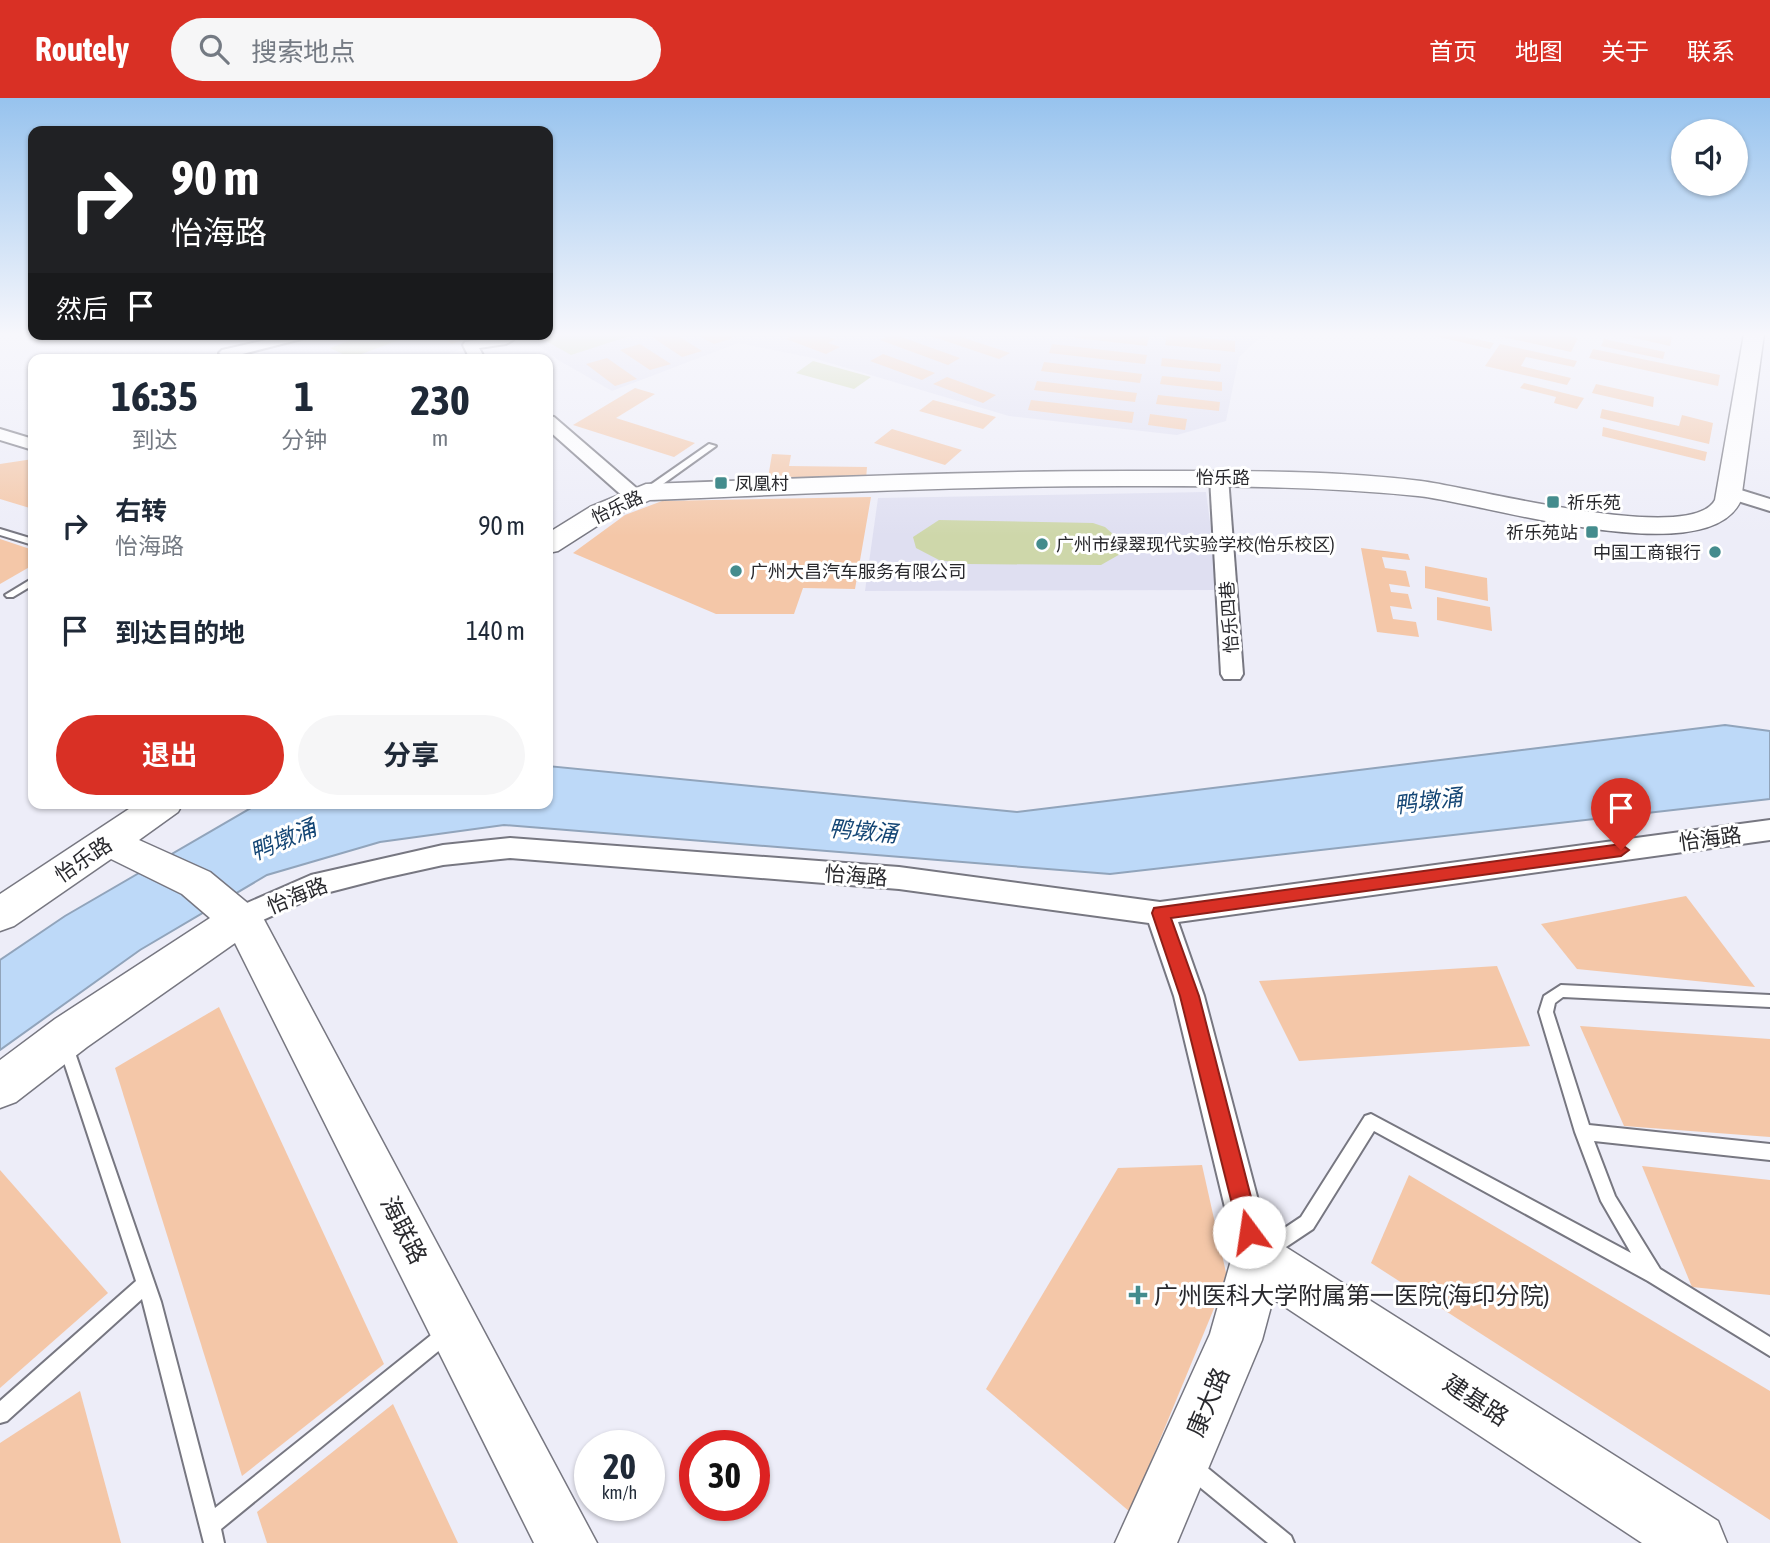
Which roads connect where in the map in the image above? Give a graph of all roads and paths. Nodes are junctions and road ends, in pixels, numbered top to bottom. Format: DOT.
graph roads {
  1 [pos="1744,401"];
  2 [pos="553,425"];
  3 [pos="0,434"];
  4 [pos="28,440"];
  5 [pos="28,440"];
  6 [pos="712,446"];
  7 [pos="0,451"];
  8 [pos="1219,477"];
  9 [pos="1731,493"];
  10 [pos="640,494"];
  11 [pos="1770,505"];
  12 [pos="0,532"];
  13 [pos="28,540"];
  14 [pos="553,542"];
  15 [pos="28,584"];
  16 [pos="10,595"];
  17 [pos="1232,674"];
  18 [pos="156,809"];
  19 [pos="1770,830"];
  20 [pos="108,842"];
  21 [pos="1160,913"];
  22 [pos="0,915"];
  23 [pos="241,918"];
  24 [pos="1770,1001"];
  25 [pos="63,1039"];
  26 [pos="0,1087"];
  27 [pos="1583,1132"];
  28 [pos="1770,1152"];
  29 [pos="1255,1257"];
  30 [pos="1654,1275"];
  31 [pos="146,1284"];
  32 [pos="454,1328"];
  33 [pos="1770,1347"];
  34 [pos="0,1414"];
  35 [pos="1183,1461"];
  36 [pos="212,1534"];
  37 [pos="566,1543"];
  38 [pos="1146,1543"];
  39 [pos="1284,1543"];
  40 [pos="1696,1543"];
  1 -- 9 [label="street"];
  2 -- 10 [label="street"];
  3 -- 4 [label="street"];
  5 -- 7 [label="street"];
  6 -- 10 [label="lane"];
  8 -- 9 [label="street, 怡乐路"];
  8 -- 10 [label="street, 怡乐路"];
  8 -- 17 [label="street, 怡乐四巷"];
  9 -- 11 [label="street"];
  10 -- 14 [label="street, 怡乐路"];
  12 -- 13 [label="lane"];
  15 -- 16 [label="lane"];
  18 -- 20 [label="street, 怡乐路"];
  19 -- 21 [label="street, 怡海路"];
  20 -- 22 [label="street, 怡乐路"];
  20 -- 23 [label="street"];
  21 -- 23 [label="street, 怡海路"];
  21 -- 29 [label="street"];
  23 -- 25 [label="street, 怡海路"];
  23 -- 32 [label="street, 海联路"];
  24 -- 27 [label="lane"];
  25 -- 26 [label="street, 怡海路"];
  25 -- 31 [label="lane"];
  27 -- 28 [label="lane"];
  27 -- 30 [label="lane"];
  29 -- 30 [label="lane"];
  29 -- 35 [label="street, 康大路"];
  29 -- 40 [label="street, 建基路"];
  30 -- 33 [label="lane"];
  31 -- 34 [label="lane"];
  31 -- 36 [label="lane"];
  32 -- 36 [label="lane"];
  32 -- 37 [label="street, 海联路"];
  35 -- 38 [label="street, 康大路"];
  35 -- 39 [label="lane"];
}
